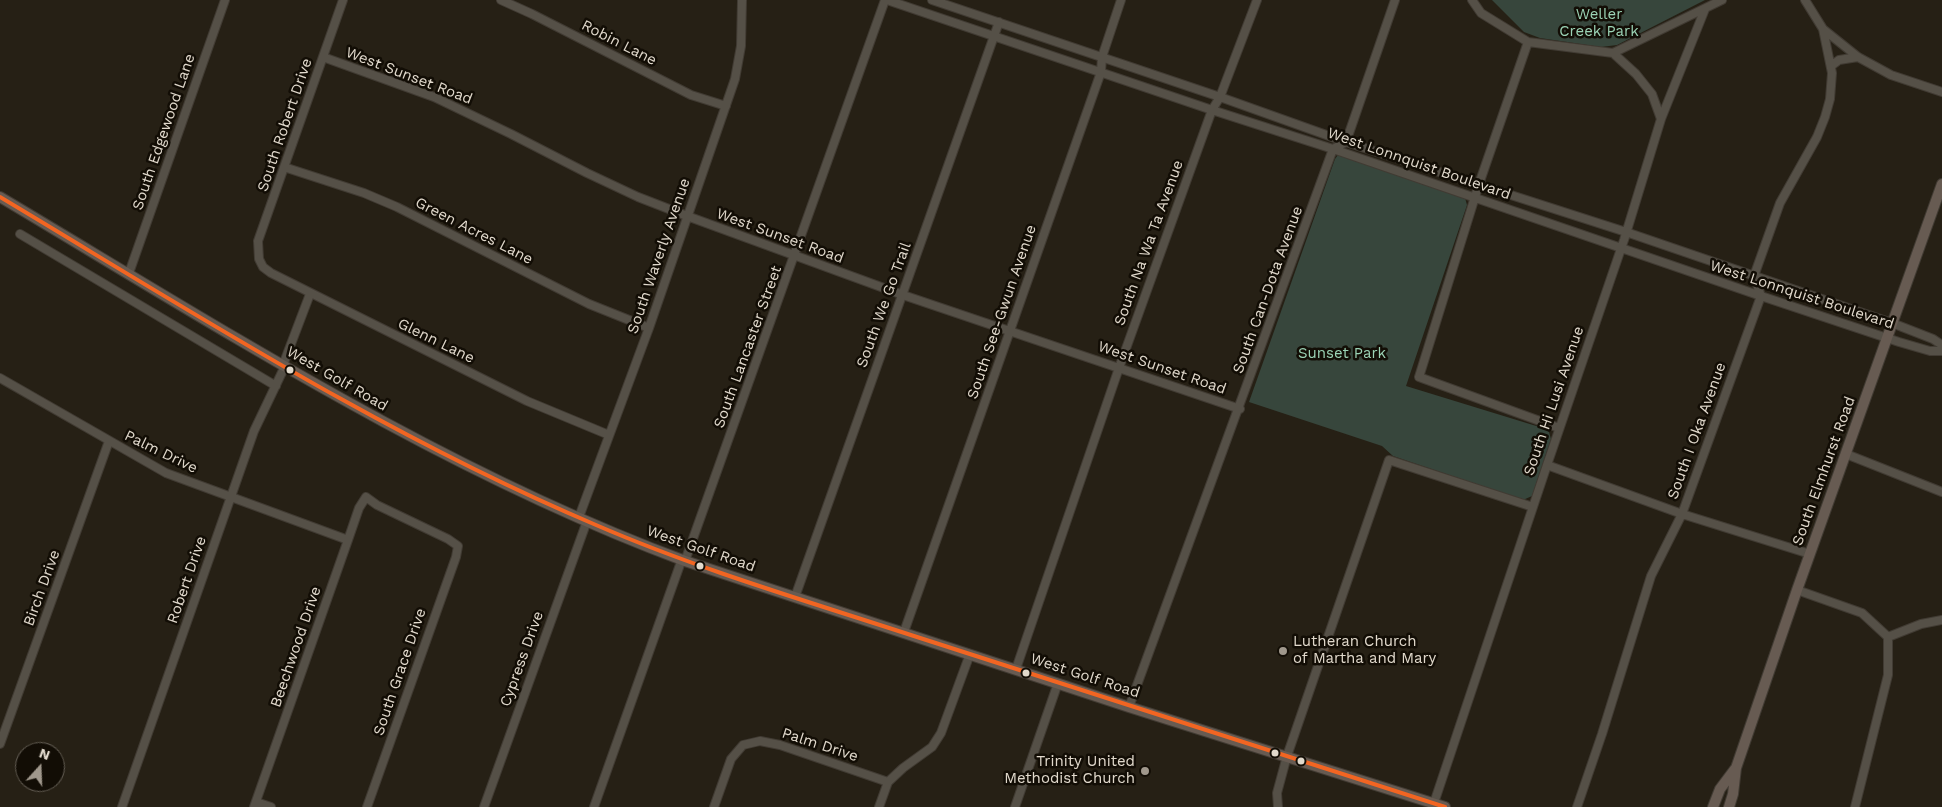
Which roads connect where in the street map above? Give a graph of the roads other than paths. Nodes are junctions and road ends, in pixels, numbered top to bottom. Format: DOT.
graph roads {
  1 [pos="225,0"];
  2 [pos="343,0"];
  3 [pos="501,0"];
  4 [pos="742,0"];
  5 [pos="886,0"];
  6 [pos="932,0"];
  7 [pos="1121,0"];
  8 [pos="1257,0"];
  9 [pos="1395,0"];
  10 [pos="1472,0"];
  11 [pos="1722,0"];
  12 [pos="1805,0"];
  13 [pos="1705,9"];
  14 [pos="999,22"];
  15 [pos="1823,29"];
  16 [pos="994,36"];
  17 [pos="1528,42"];
  18 [pos="1613,53"];
  19 [pos="323,57"];
  20 [pos="1102,57"];
  21 [pos="1858,57"];
  22 [pos="1831,66"];
  23 [pos="1102,72"];
  24 [pos="1942,92"];
  25 [pos="1220,97"];
  26 [pos="726,106"];
  27 [pos="1212,110"];
  28 [pos="1661,119"];
  29 [pos="1346,142"];
  30 [pos="1334,149"];
  31 [pos="284,167"];
  32 [pos="1479,184"];
  33 [pos="1942,184"];
  34 [pos="0,197"];
  35 [pos="1475,198"];
  36 [pos="687,216"];
  37 [pos="1626,232"];
  38 [pos="20,234"];
  39 [pos="1621,249"];
  40 [pos="795,256"];
  41 [pos="259,259"];
  42 [pos="129,274"];
  43 [pos="1754,276"];
  44 [pos="310,294"];
  45 [pos="903,295"];
  46 [pos="1761,296"];
  47 [pos="1892,323"];
  48 [pos="649,328"];
  49 [pos="1010,331"];
  50 [pos="1887,338"];
  51 [pos="1942,345"];
  52 [pos="1942,351"];
  53 [pos="284,366"];
  54 [pos="1119,368"];
  55 [pos="0,378"];
  56 [pos="276,386"];
  57 [pos="1240,409"];
  58 [pos="1559,428"];
  59 [pos="609,435"];
  60 [pos="109,441"];
  61 [pos="1846,454"];
  62 [pos="1546,465"];
  63 [pos="1942,492"];
  64 [pos="230,497"];
  65 [pos="1533,507"];
  66 [pos="1682,514"];
  67 [pos="583,519"];
  68 [pos="348,540"];
  69 [pos="458,546"];
  70 [pos="1810,554"];
  71 [pos="684,560"];
  72 [pos="1797,590"];
  73 [pos="795,597"];
  74 [pos="1942,620"];
  75 [pos="904,632"];
  76 [pos="1888,637"];
  77 [pos="970,654"];
  78 [pos="1016,669"];
  79 [pos="1058,683"];
  80 [pos="1129,707"];
  81 [pos="0,744"];
  82 [pos="1287,756"];
  83 [pos="1736,768"];
  84 [pos="888,782"];
  85 [pos="1434,803"];
  86 [pos="255,805"];
  87 [pos="122,807"];
  88 [pos="271,807"];
  89 [pos="367,807"];
  90 [pos="484,807"];
  91 [pos="594,807"];
  92 [pos="714,807"];
  93 [pos="879,807"];
  94 [pos="1015,807"];
  95 [pos="1278,807"];
  96 [pos="1445,807"];
  97 [pos="1578,807"];
  98 [pos="1713,807"];
  99 [pos="1729,807"];
  100 [pos="1855,807"];
  1 -- 42 [label="street, South Edgewood Lane"];
  2 -- 19 [label="street, South Robert Drive"];
  3 -- 26 [label="street, Robin Lane"];
  4 -- 26 [label="street, South Waverly Avenue"];
  5 -- 16 [label="street, West Lonnquist Boulevard"];
  5 -- 40 [label="street, South Lancaster Street"];
  6 -- 14 [label="street, West Lonnquist Boulevard"];
  7 -- 20 [label="street, South See-Gwun Avenue"];
  8 -- 25 [label="street, South Na Wa Ta Avenue"];
  9 -- 29 [label="street"];
  10 -- 17 [label="street"];
  11 -- 13 [label="street"];
  12 -- 15 [label="street"];
  13 -- 18 [label="street"];
  13 -- 28 [label="street, South Hi Lusi Avenue"];
  14 -- 16 [label="street, South We Go Trail"];
  14 -- 20 [label="street, West Lonnquist Boulevard"];
  15 -- 21 [label="street"];
  15 -- 22 [label="street"];
  16 -- 23 [label="street, West Lonnquist Boulevard"];
  16 -- 45 [label="street, South We Go Trail"];
  17 -- 18 [label="street"];
  17 -- 32 [label="street"];
  18 -- 28 [label="street"];
  19 -- 31 [label="street, South Robert Drive"];
  19 -- 36 [label="street, West Sunset Road"];
  20 -- 23 [label="street, South See-Gwun Avenue"];
  20 -- 25 [label="street, West Lonnquist Boulevard"];
  21 -- 22 [label="street"];
  21 -- 24 [label="street"];
  22 -- 43 [label="street"];
  23 -- 27 [label="street, West Lonnquist Boulevard"];
  23 -- 49 [label="street, South See-Gwun Avenue"];
  25 -- 27 [label="street, South Na Wa Ta Avenue"];
  25 -- 29 [label="street, West Lonnquist Boulevard"];
  26 -- 36 [label="street, South Waverly Avenue"];
  27 -- 30 [label="street, West Lonnquist Boulevard"];
  27 -- 54 [label="street, South Na Wa Ta Avenue"];
  28 -- 37 [label="street, South Hi Lusi Avenue"];
  29 -- 30 [label="street"];
  29 -- 32 [label="street, West Lonnquist Boulevard"];
  30 -- 35 [label="street, West Lonnquist Boulevard"];
  30 -- 57 [label="street, South Can-Dota Avenue"];
  31 -- 41 [label="street, South Robert Drive"];
  31 -- 48 [label="street, Green Acres Lane"];
  32 -- 35 [label="street"];
  32 -- 37 [label="street, West Lonnquist Boulevard"];
  33 -- 47 [label="main road, South Elmhurst Road"];
  34 -- 42 [label="main road, West Golf Road"];
  35 -- 39 [label="street, West Lonnquist Boulevard"];
  35 -- 58 [label="street"];
  36 -- 40 [label="street, West Sunset Road"];
  36 -- 48 [label="street, South Waverly Avenue"];
  37 -- 39 [label="street, South Hi Lusi Avenue"];
  37 -- 43 [label="street, West Lonnquist Boulevard"];
  38 -- 56 [label="street"];
  39 -- 46 [label="street, West Lonnquist Boulevard"];
  39 -- 58 [label="street, South Hi Lusi Avenue"];
  40 -- 45 [label="street, West Sunset Road"];
  40 -- 71 [label="street, South Lancaster Street"];
  41 -- 44 [label="street, Glenn Lane"];
  42 -- 53 [label="main road, West Golf Road"];
  43 -- 46 [label="street"];
  43 -- 47 [label="street, West Lonnquist Boulevard"];
  44 -- 53 [label="street, Robert Drive"];
  44 -- 59 [label="street, Glenn Lane"];
  45 -- 49 [label="street, West Sunset Road"];
  45 -- 73 [label="street, South We Go Trail"];
  46 -- 50 [label="street, West Lonnquist Boulevard"];
  46 -- 66 [label="street, South I Oka Avenue"];
  47 -- 50 [label="main road, South Elmhurst Road"];
  47 -- 51 [label="street, West Lonnquist Boulevard"];
  48 -- 59 [label="street, South Waverly Avenue"];
  49 -- 54 [label="street, West Sunset Road"];
  49 -- 75 [label="street, South See-Gwun Avenue"];
  50 -- 52 [label="street, West Lonnquist Boulevard"];
  50 -- 61 [label="main road, South Elmhurst Road"];
  53 -- 56 [label="street, Robert Drive"];
  53 -- 67 [label="main road, West Golf Road"];
  54 -- 57 [label="street, West Sunset Road"];
  54 -- 78 [label="street, South Na Wa Ta Avenue"];
  55 -- 60 [label="street, Palm Drive"];
  56 -- 64 [label="street, Robert Drive"];
  57 -- 80 [label="street, South Can-Dota Avenue"];
  58 -- 62 [label="street, South Hi Lusi Avenue"];
  59 -- 67 [label="street, South Waverly Avenue"];
  60 -- 64 [label="street, Palm Drive"];
  60 -- 81 [label="street, Birch Drive"];
  61 -- 63 [label="street"];
  61 -- 70 [label="main road, South Elmhurst Road"];
  62 -- 65 [label="street, South Hi Lusi Avenue"];
  62 -- 66 [label="street"];
  64 -- 68 [label="street, Palm Drive"];
  64 -- 87 [label="street, Robert Drive"];
  65 -- 82 [label="street"];
  65 -- 85 [label="street, South Hi Lusi Avenue"];
  66 -- 70 [label="street"];
  66 -- 97 [label="street, South I Oka Avenue"];
  67 -- 71 [label="main road, West Golf Road"];
  67 -- 90 [label="street, Cypress Drive"];
  68 -- 69 [label="street, Beechwood Drive"];
  68 -- 86 [label="street, Beechwood Drive"];
  69 -- 89 [label="street, South Grace Drive"];
  70 -- 72 [label="main road, South Elmhurst Road"];
  71 -- 73 [label="main road, West Golf Road"];
  71 -- 91 [label="street, South Lancaster Street"];
  72 -- 76 [label="street"];
  72 -- 83 [label="main road, South Elmhurst Road"];
  73 -- 75 [label="main road, West Golf Road"];
  74 -- 76 [label="street"];
  75 -- 77 [label="main road, West Golf Road"];
  76 -- 100 [label="street"];
  77 -- 78 [label="main road, West Golf Road"];
  77 -- 84 [label="street"];
  78 -- 79 [label="main road, West Golf Road"];
  79 -- 80 [label="main road, West Golf Road"];
  79 -- 94 [label="street"];
  80 -- 82 [label="main road, West Golf Road"];
  82 -- 85 [label="main road, West Golf Road"];
  82 -- 95 [label="street"];
  83 -- 98 [label="main road, South Elmhurst Road"];
  83 -- 99 [label="main road, South Elmhurst Road"];
  84 -- 92 [label="street, Palm Drive"];
  84 -- 93 [label="street"];
  85 -- 96 [label="main road, West Golf Road"];
  86 -- 88 [label="street"];
}
